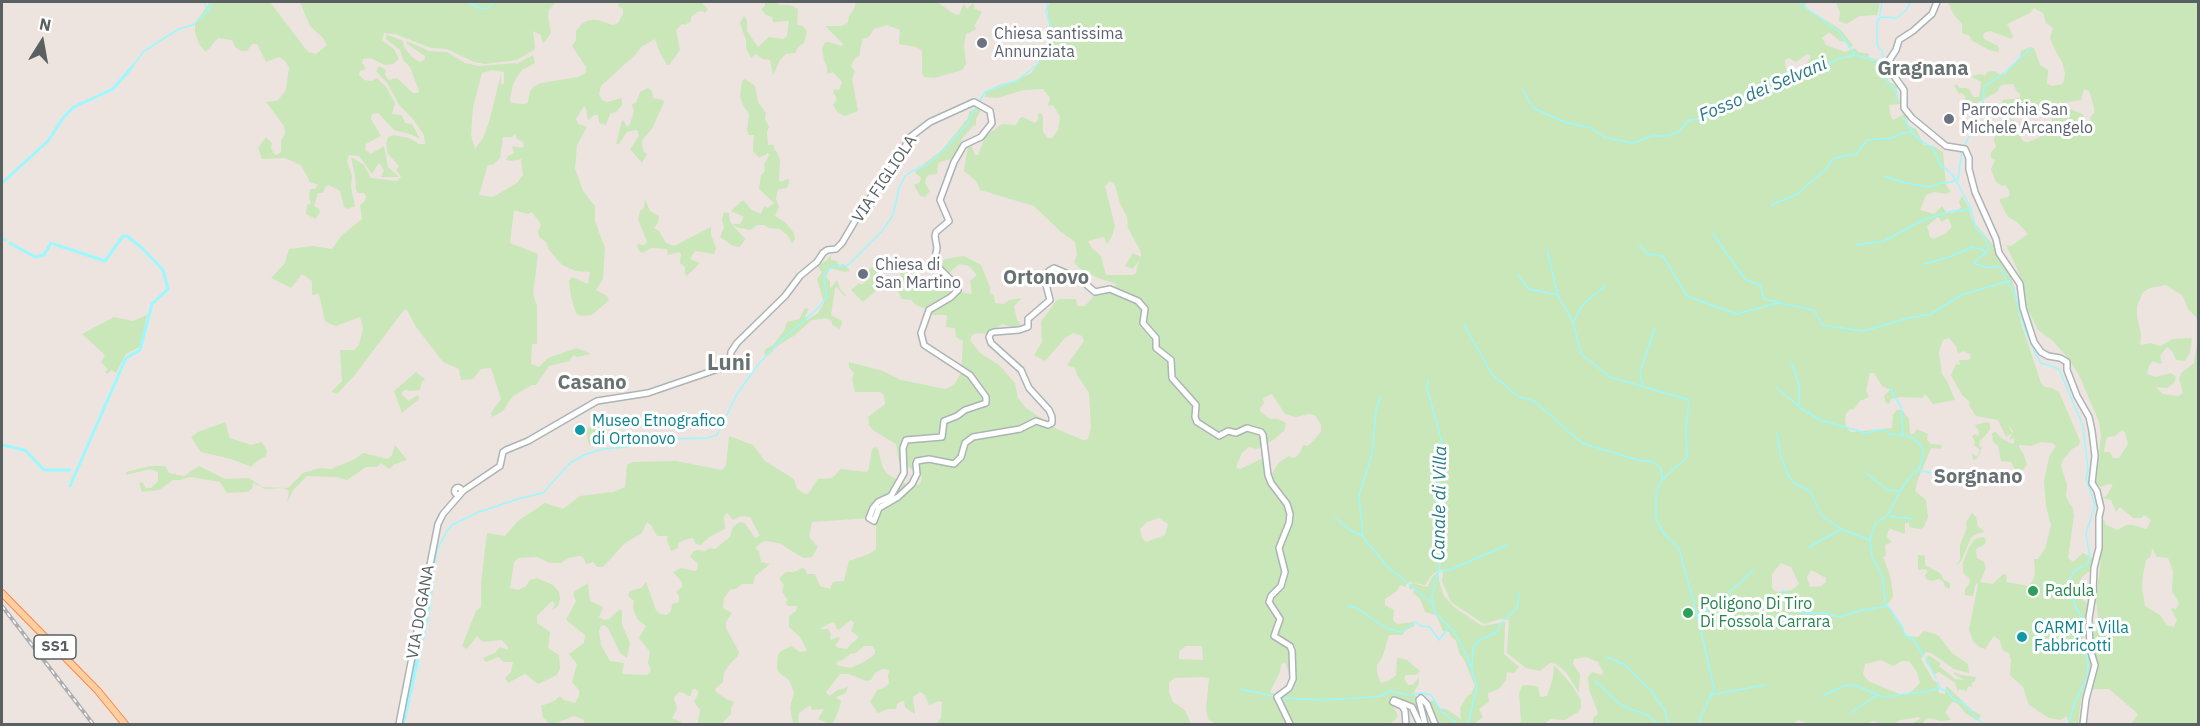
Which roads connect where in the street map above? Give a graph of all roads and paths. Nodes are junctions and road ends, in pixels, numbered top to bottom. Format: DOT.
graph roads {
  1 [pos="1937,2"];
  2 [pos="597,401"];
  3 [pos="2,593"];
  4 [pos="125,724"];
  5 [pos="399,724"];
  6 [pos="1290,724"];
  7 [pos="1406,724"];
  8 [pos="1420,724"];
  9 [pos="1425,724"];
  10 [pos="1435,724"];
  11 [pos="2083,724"];
  1 -- 11 [label="street"];
  2 -- 5 [label="street, VIA DOGANA"];
  2 -- 6 [label="street, VIA FIGLIOLA"];
  3 -- 4 [label="main road, SS1"];
  7 -- 8 [label="street"];
  9 -- 10 [label="street"];
}
